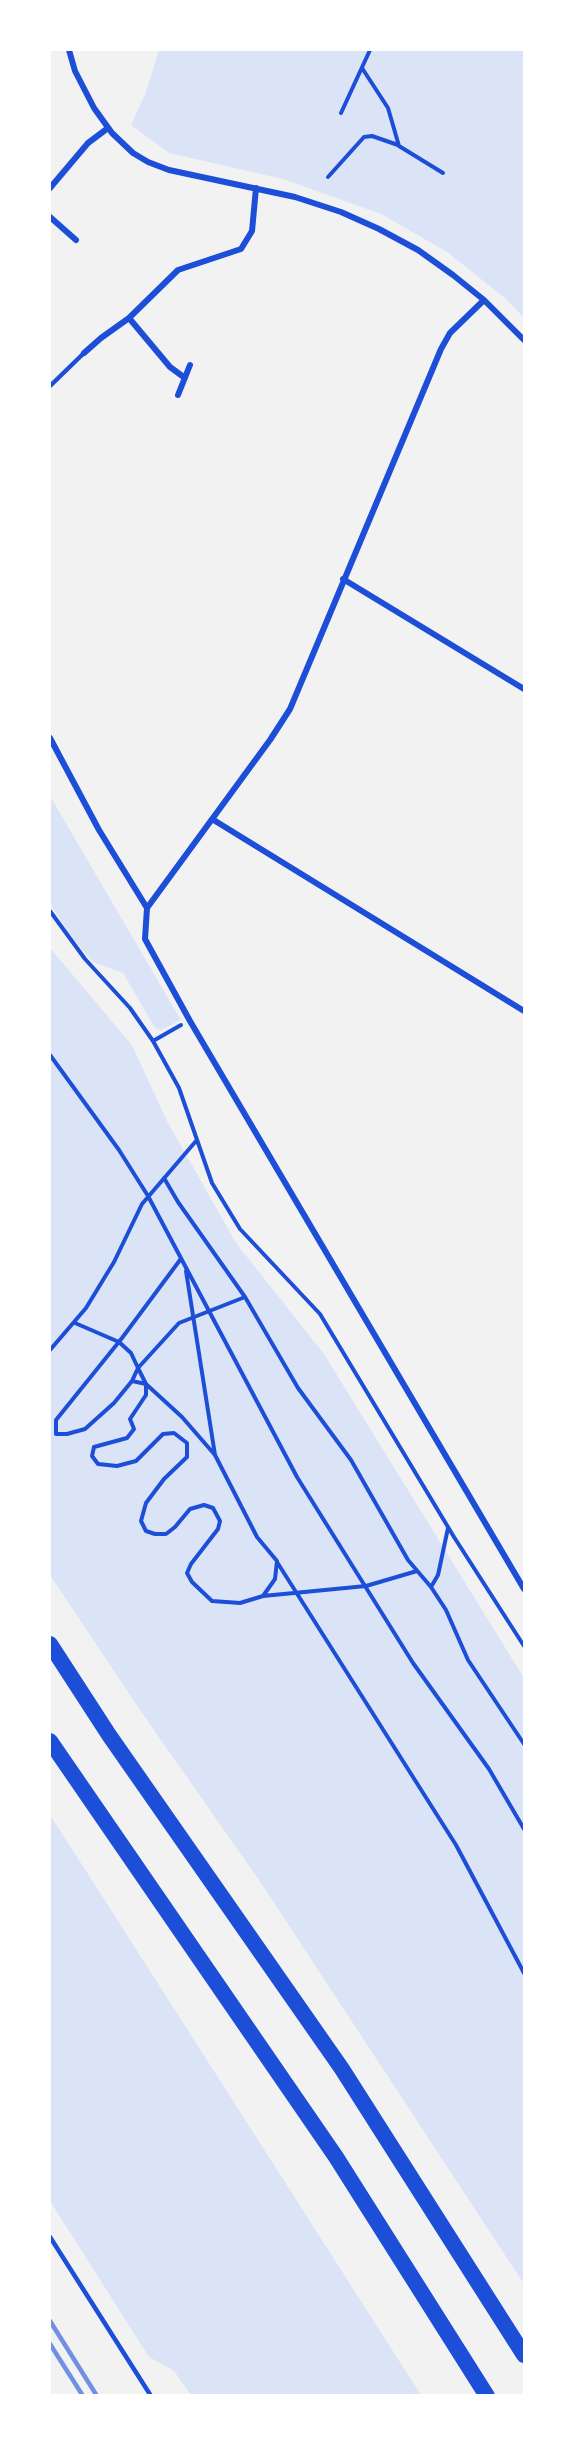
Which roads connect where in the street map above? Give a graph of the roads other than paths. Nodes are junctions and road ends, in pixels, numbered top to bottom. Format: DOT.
graph roads {
  1 [pos="61,50"];
  2 [pos="69,51"];
  3 [pos="108,128"];
  4 [pos="50,188"];
  5 [pos="256,188"];
  6 [pos="50,217"];
  7 [pos="76,240"];
  8 [pos="484,300"];
  9 [pos="129,318"];
  10 [pos="525,340"];
  11 [pos="84,353"];
  12 [pos="190,365"];
  13 [pos="185,378"];
  14 [pos="50,386"];
  15 [pos="178,395"];
  16 [pos="343,579"];
  17 [pos="525,689"];
  18 [pos="50,738"];
  19 [pos="212,819"];
  20 [pos="147,908"];
  21 [pos="525,1011"];
  22 [pos="525,1589"];
  23 [pos="50,1644"];
  24 [pos="50,1741"];
  25 [pos="50,2237"];
  26 [pos="525,2355"];
  27 [pos="151,2396"];
  28 [pos="487,2396"];
  1 -- 2 [label="street"];
  2 -- 3 [label="street"];
  3 -- 4 [label="street"];
  3 -- 5 [label="street"];
  5 -- 8 [label="street"];
  5 -- 9 [label="street"];
  6 -- 7 [label="street"];
  8 -- 10 [label="street"];
  8 -- 16 [label="street"];
  9 -- 11 [label="street"];
  9 -- 13 [label="street"];
  11 -- 14 [label="lane"];
  12 -- 13 [label="street"];
  13 -- 15 [label="street"];
  16 -- 17 [label="street"];
  16 -- 19 [label="street"];
  18 -- 20 [label="street"];
  19 -- 20 [label="street"];
  19 -- 21 [label="street"];
  20 -- 22 [label="street"];
  23 -- 26 [label="highway"];
  24 -- 28 [label="highway"];
  25 -- 27 [label="lane"];
}
